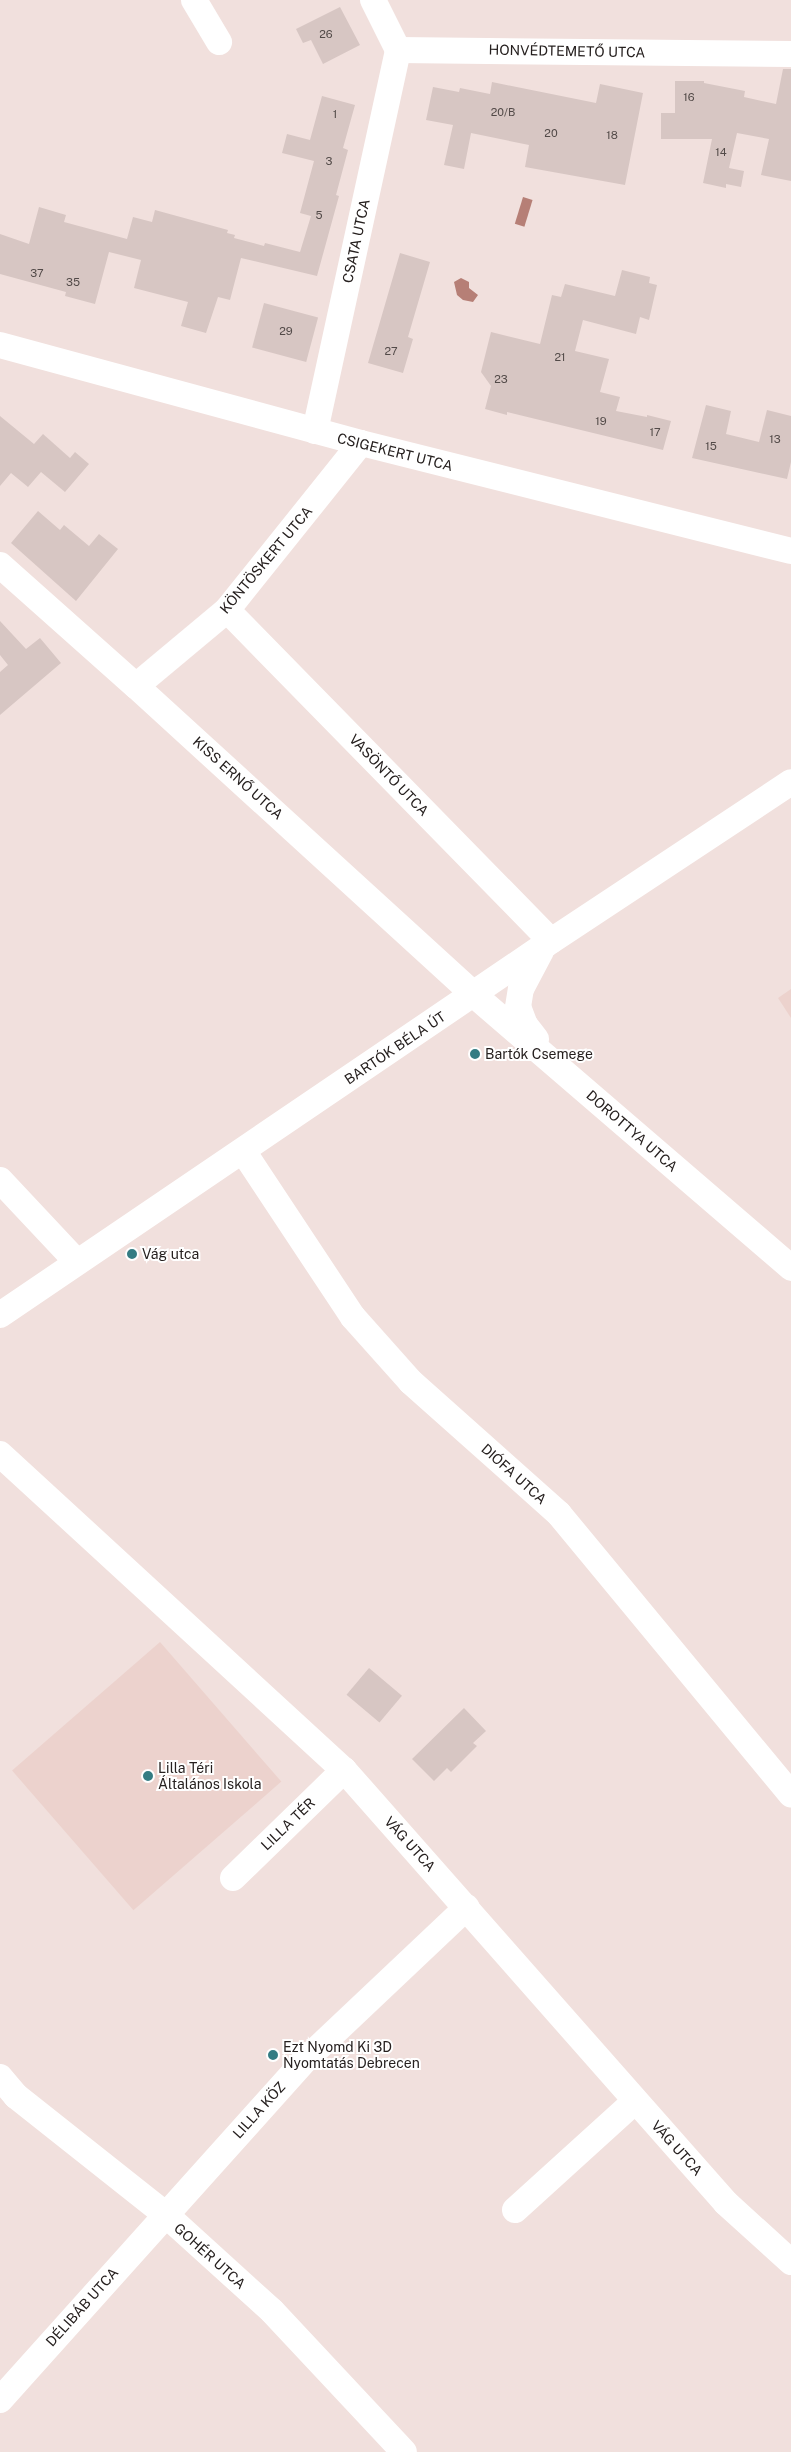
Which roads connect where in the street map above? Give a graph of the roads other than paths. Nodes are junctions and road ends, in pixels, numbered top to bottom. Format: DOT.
graph roads {
  1 [pos="194,0"];
  2 [pos="373,0"];
  3 [pos="219,42"];
  4 [pos="398,50"];
  5 [pos="791,54"];
  6 [pos="0,345"];
  7 [pos="315,431"];
  8 [pos="360,443"];
  9 [pos="791,551"];
  10 [pos="0,565"];
  11 [pos="227,610"];
  12 [pos="136,686"];
  13 [pos="791,782"];
  14 [pos="548,943"];
  15 [pos="473,994"];
  16 [pos="559,1067"];
  17 [pos="243,1152"];
  18 [pos="0,1180"];
  19 [pos="77,1262"];
  20 [pos="791,1268"];
  21 [pos="0,1315"];
  22 [pos="0,1454"];
  23 [pos="344,1770"];
  24 [pos="791,1794"];
  25 [pos="233,1878"];
  26 [pos="467,1907"];
  27 [pos="0,2078"];
  28 [pos="634,2101"];
  29 [pos="515,2210"];
  30 [pos="165,2214"];
  31 [pos="791,2262"];
  32 [pos="0,2400"];
  33 [pos="404,2452"];
  1 -- 3 [label="street"];
  2 -- 4 [label="street"];
  4 -- 5 [label="street, HONVÉDTEMETŐ UTCA"];
  4 -- 7 [label="street, CSATA UTCA"];
  6 -- 7 [label="street, CSIGEKERT UTCA"];
  7 -- 8 [label="street, CSIGEKERT UTCA"];
  8 -- 9 [label="street, CSIGEKERT UTCA"];
  8 -- 11 [label="street, KÖNTÖSKERT UTCA"];
  10 -- 12 [label="street, KISS ERNŐ UTCA"];
  11 -- 12 [label="street, KÖNTÖSKERT UTCA"];
  11 -- 14 [label="street, VASÖNTŐ UTCA"];
  12 -- 15 [label="street, KISS ERNŐ UTCA"];
  13 -- 14 [label="street, BARTÓK BÉLA ÚT"];
  14 -- 15 [label="street, BARTÓK BÉLA ÚT"];
  14 -- 16 [label="street"];
  15 -- 16 [label="street, DOROTTYA UTCA"];
  15 -- 17 [label="street, BARTÓK BÉLA ÚT"];
  16 -- 20 [label="street, DOROTTYA UTCA"];
  17 -- 19 [label="street, BARTÓK BÉLA ÚT"];
  17 -- 24 [label="street, DIÓFA UTCA"];
  18 -- 19 [label="street"];
  19 -- 21 [label="street, BARTÓK BÉLA ÚT"];
  22 -- 23 [label="street, VÁG UTCA"];
  23 -- 25 [label="street, LILLA TÉR"];
  23 -- 26 [label="street, VÁG UTCA"];
  26 -- 28 [label="street, VÁG UTCA"];
  26 -- 30 [label="street, LILLA KÖZ"];
  27 -- 30 [label="street, GOHÉR UTCA"];
  28 -- 29 [label="street"];
  28 -- 31 [label="street, VÁG UTCA"];
  30 -- 32 [label="street, DÉLIBÁB UTCA"];
  30 -- 33 [label="street, GOHÉR UTCA"];
}
